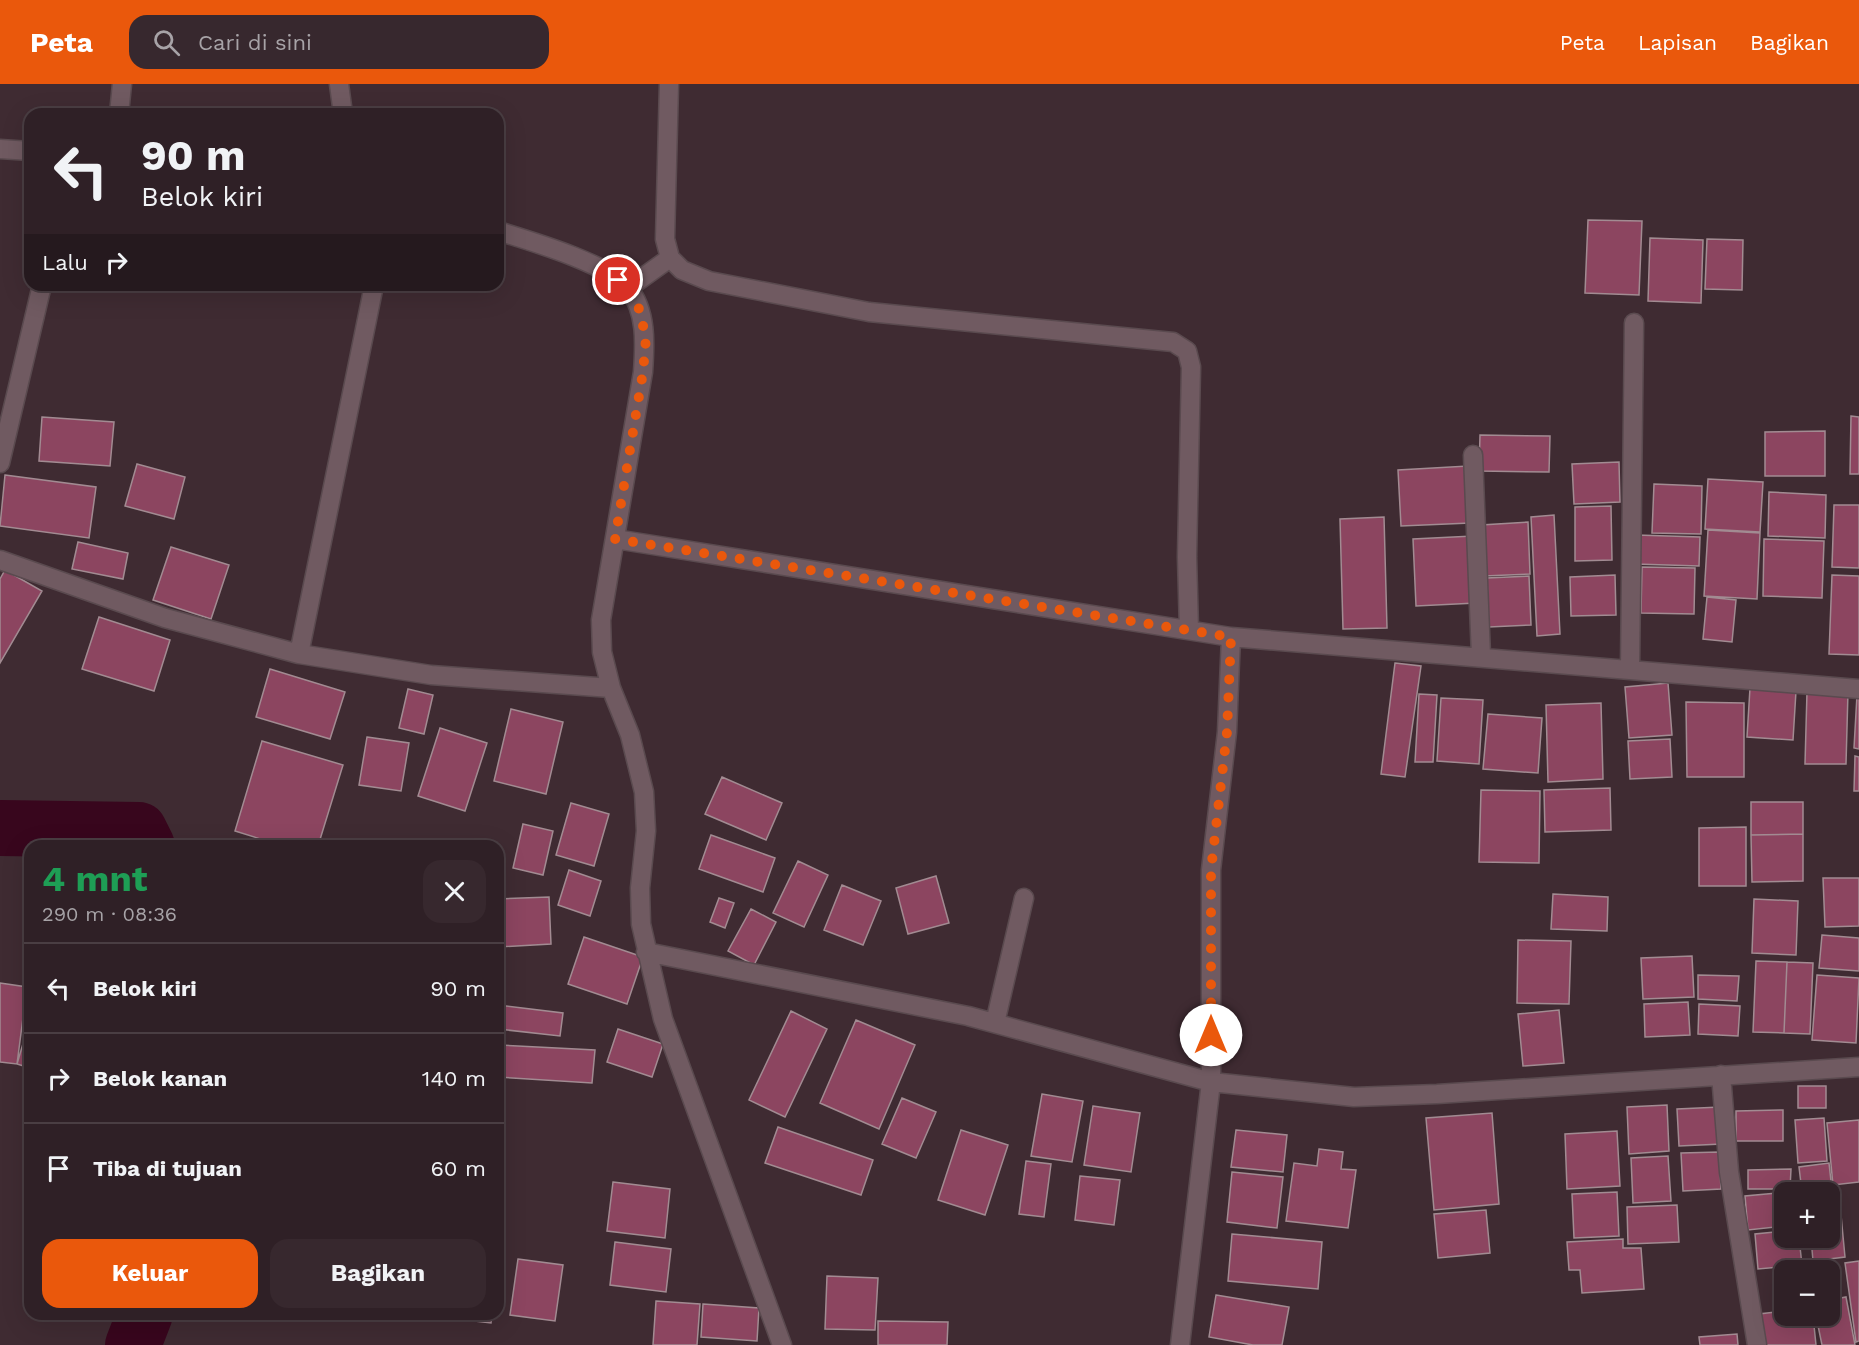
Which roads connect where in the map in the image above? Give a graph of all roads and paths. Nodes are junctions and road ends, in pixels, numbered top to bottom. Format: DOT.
graph roads {
  1 [pos="122,84"];
  2 [pos="339,84"];
  3 [pos="669,84"];
  4 [pos="120,108"];
  5 [pos="342,108"];
  6 [pos="0,149"];
  7 [pos="24,151"];
  8 [pos="504,233"];
  9 [pos="670,258"];
  10 [pos="628,288"];
  11 [pos="41,291"];
  12 [pos="373,291"];
  13 [pos="1634,323"];
  14 [pos="1473,454"];
  15 [pos="0,464"];
  16 [pos="615,539"];
  17 [pos="0,560"];
  18 [pos="1188,630"];
  19 [pos="1231,637"];
  20 [pos="299,654"];
  21 [pos="1481,656"];
  22 [pos="1630,669"];
  23 [pos="611,688"];
  24 [pos="1859,689"];
  25 [pos="1024,898"];
  26 [pos="646,952"];
  27 [pos="995,1023"];
  28 [pos="1859,1067"];
  29 [pos="1721,1075"];
  30 [pos="1211,1082"];
  31 [pos="782,1345"];
  32 [pos="1180,1345"];
  33 [pos="1757,1345"];
  1 -- 4 [label="street"];
  2 -- 5 [label="street"];
  3 -- 9 [label="street"];
  6 -- 7 [label="street"];
  8 -- 10 [label="street"];
  9 -- 10 [label="street"];
  9 -- 18 [label="street"];
  10 -- 16 [label="street"];
  11 -- 15 [label="street"];
  12 -- 20 [label="street"];
  13 -- 22 [label="street"];
  14 -- 21 [label="street"];
  16 -- 18 [label="street"];
  16 -- 23 [label="street"];
  17 -- 20 [label="street"];
  18 -- 19 [label="street"];
  19 -- 21 [label="street"];
  19 -- 30 [label="street"];
  20 -- 23 [label="street"];
  21 -- 22 [label="street"];
  22 -- 24 [label="street"];
  23 -- 26 [label="street"];
  25 -- 27 [label="street"];
  26 -- 27 [label="street"];
  26 -- 31 [label="street"];
  27 -- 30 [label="street"];
  28 -- 29 [label="street"];
  29 -- 30 [label="street"];
  29 -- 33 [label="street"];
  30 -- 32 [label="street"];
}
